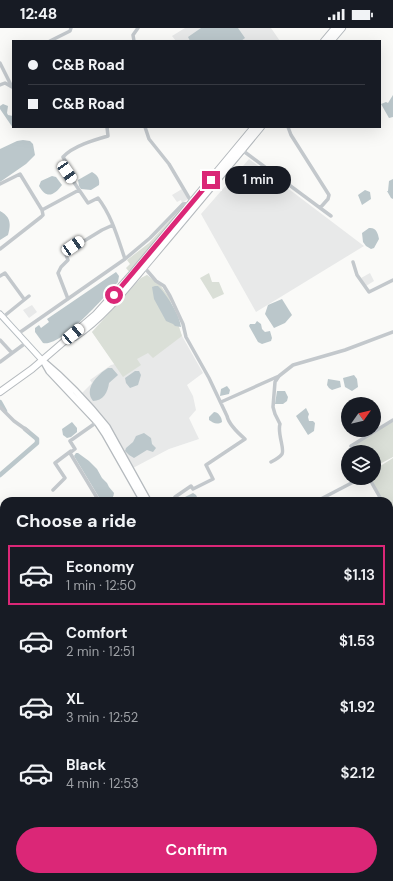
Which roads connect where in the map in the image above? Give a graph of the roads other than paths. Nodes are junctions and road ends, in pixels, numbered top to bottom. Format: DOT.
graph roads {
  1 [pos="71,28"];
  2 [pos="138,28"];
  3 [pos="335,28"];
  4 [pos="342,28"];
  5 [pos="52,40"];
  6 [pos="134,40"];
  7 [pos="325,40"];
  8 [pos="332,40"];
  9 [pos="0,63"];
  10 [pos="0,85"];
  11 [pos="12,85"];
  12 [pos="12,86"];
  13 [pos="107,128"];
  14 [pos="145,128"];
  15 [pos="253,128"];
  16 [pos="260,128"];
  17 [pos="288,128"];
  18 [pos="242,150"];
  19 [pos="0,184"];
  20 [pos="79,190"];
  21 [pos="192,203"];
  22 [pos="320,208"];
  23 [pos="42,210"];
  24 [pos="331,216"];
  25 [pos="113,225"];
  26 [pos="0,249"];
  27 [pos="125,259"];
  28 [pos="353,262"];
  29 [pos="144,267"];
  30 [pos="0,276"];
  31 [pos="393,280"];
  32 [pos="29,296"];
  33 [pos="24,299"];
  34 [pos="68,299"];
  35 [pos="1,315"];
  36 [pos="393,332"];
  37 [pos="19,333"];
  38 [pos="0,340"];
  39 [pos="27,342"];
  40 [pos="12,353"];
  41 [pos="42,360"];
  42 [pos="0,361"];
  43 [pos="279,376"];
  44 [pos="2,391"];
  45 [pos="221,402"];
  46 [pos="0,407"];
  47 [pos="393,420"];
  48 [pos="97,422"];
  49 [pos="28,431"];
  50 [pos="353,445"];
  51 [pos="75,448"];
  52 [pos="271,462"];
  53 [pos="348,485"];
  54 [pos="373,485"];
  55 [pos="53,490"];
  56 [pos="97,497"];
  57 [pos="141,497"];
  58 [pos="146,497"];
  59 [pos="175,497"];
  60 [pos="325,497"];
  61 [pos="380,497"];
  1 -- 5 [label="street"];
  2 -- 6 [label="street"];
  3 -- 7 [label="highway"];
  4 -- 8 [label="highway"];
  9 -- 11 [label="street"];
  10 -- 12 [label="street"];
  13 -- 20 [label="street"];
  14 -- 21 [label="street"];
  15 -- 21 [label="highway"];
  16 -- 18 [label="highway"];
  17 -- 22 [label="street"];
  18 -- 22 [label="street"];
  18 -- 29 [label="highway"];
  19 -- 23 [label="street"];
  20 -- 23 [label="street"];
  20 -- 25 [label="street"];
  21 -- 27 [label="street"];
  21 -- 41 [label="highway"];
  22 -- 24 [label="street"];
  23 -- 26 [label="street"];
  25 -- 27 [label="street"];
  25 -- 34 [label="street"];
  27 -- 34 [label="street"];
  28 -- 31 [label="street"];
  29 -- 41 [label="highway"];
  29 -- 45 [label="street"];
  30 -- 33 [label="street"];
  32 -- 33 [label="street"];
  33 -- 35 [label="street"];
  34 -- 37 [label="street"];
  35 -- 37 [label="main road"];
  36 -- 43 [label="street"];
  37 -- 39 [label="main road"];
  38 -- 40 [label="street"];
  39 -- 40 [label="street"];
  39 -- 41 [label="main road"];
  40 -- 42 [label="street"];
  41 -- 44 [label="highway"];
  41 -- 48 [label="main road"];
  41 -- 58 [label="main road"];
  43 -- 45 [label="street"];
  43 -- 52 [label="street"];
  45 -- 59 [label="street"];
  46 -- 49 [label="street"];
  47 -- 50 [label="street"];
  48 -- 51 [label="street"];
  48 -- 57 [label="main road"];
  51 -- 55 [label="street"];
  51 -- 56 [label="street"];
  53 -- 60 [label="street"];
  54 -- 61 [label="street"];
}
